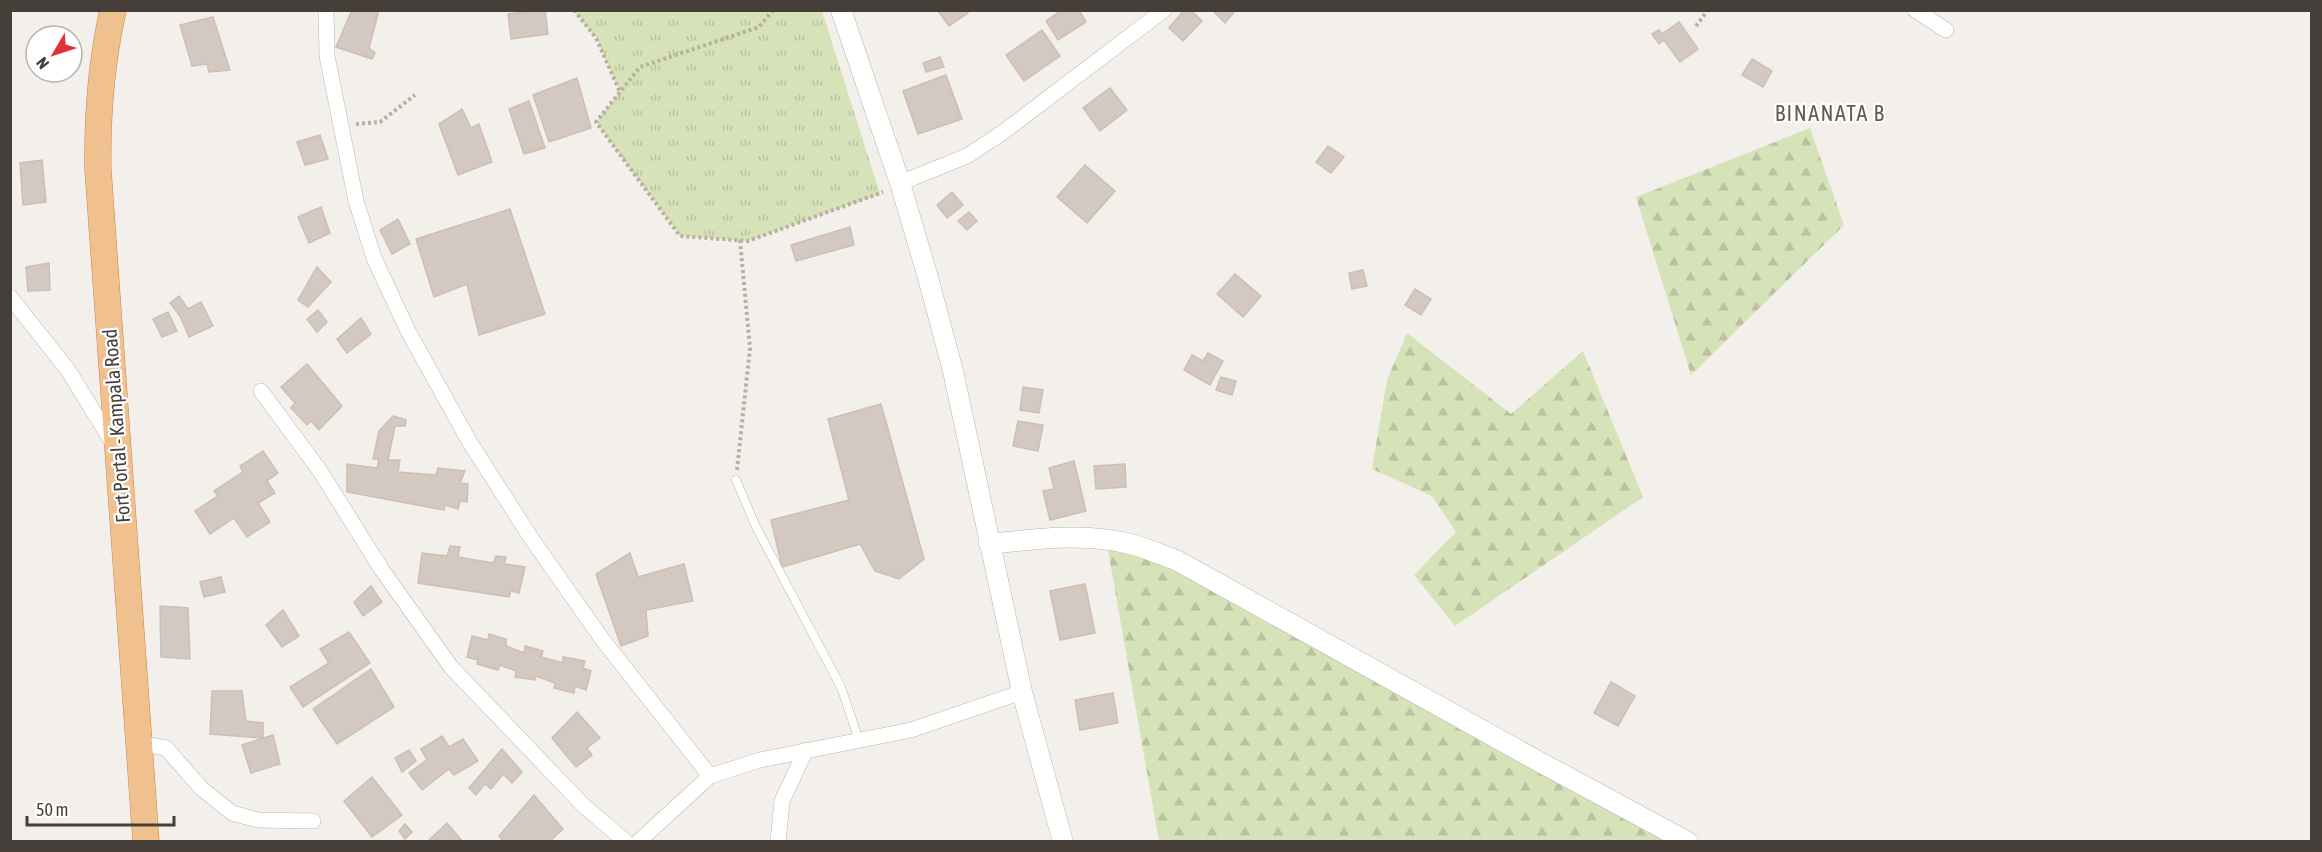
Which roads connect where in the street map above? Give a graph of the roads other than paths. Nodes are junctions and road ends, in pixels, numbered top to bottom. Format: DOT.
graph roads {
  1 [pos="112,10"];
  2 [pos="326,10"];
  3 [pos="841,10"];
  4 [pos="1164,10"];
  5 [pos="1915,10"];
  6 [pos="1946,30"];
  7 [pos="900,183"];
  8 [pos="10,297"];
  9 [pos="261,391"];
  10 [pos="118,452"];
  11 [pos="736,480"];
  12 [pos="989,544"];
  13 [pos="1022,692"];
  14 [pos="860,742"];
  15 [pos="138,743"];
  16 [pos="806,750"];
  17 [pos="710,776"];
  18 [pos="313,821"];
  19 [pos="146,842"];
  20 [pos="626,842"];
  21 [pos="638,842"];
  22 [pos="778,842"];
  23 [pos="1063,842"];
  24 [pos="1688,842"];
  1 -- 10 [label="highway, Fort Portal - Kampala Road"];
  2 -- 17 [label="street"];
  3 -- 7 [label="street"];
  4 -- 7 [label="street"];
  5 -- 6 [label="street"];
  7 -- 12 [label="street"];
  8 -- 10 [label="street"];
  9 -- 20 [label="street"];
  10 -- 15 [label="highway, Fort Portal - Kampala Road"];
  11 -- 14 [label="lane"];
  12 -- 13 [label="street"];
  12 -- 24 [label="street"];
  13 -- 14 [label="street"];
  13 -- 23 [label="street"];
  14 -- 16 [label="street"];
  15 -- 18 [label="street"];
  15 -- 19 [label="highway, Fort Portal - Kampala Road"];
  16 -- 17 [label="street"];
  16 -- 22 [label="street"];
  17 -- 21 [label="street"];
}
